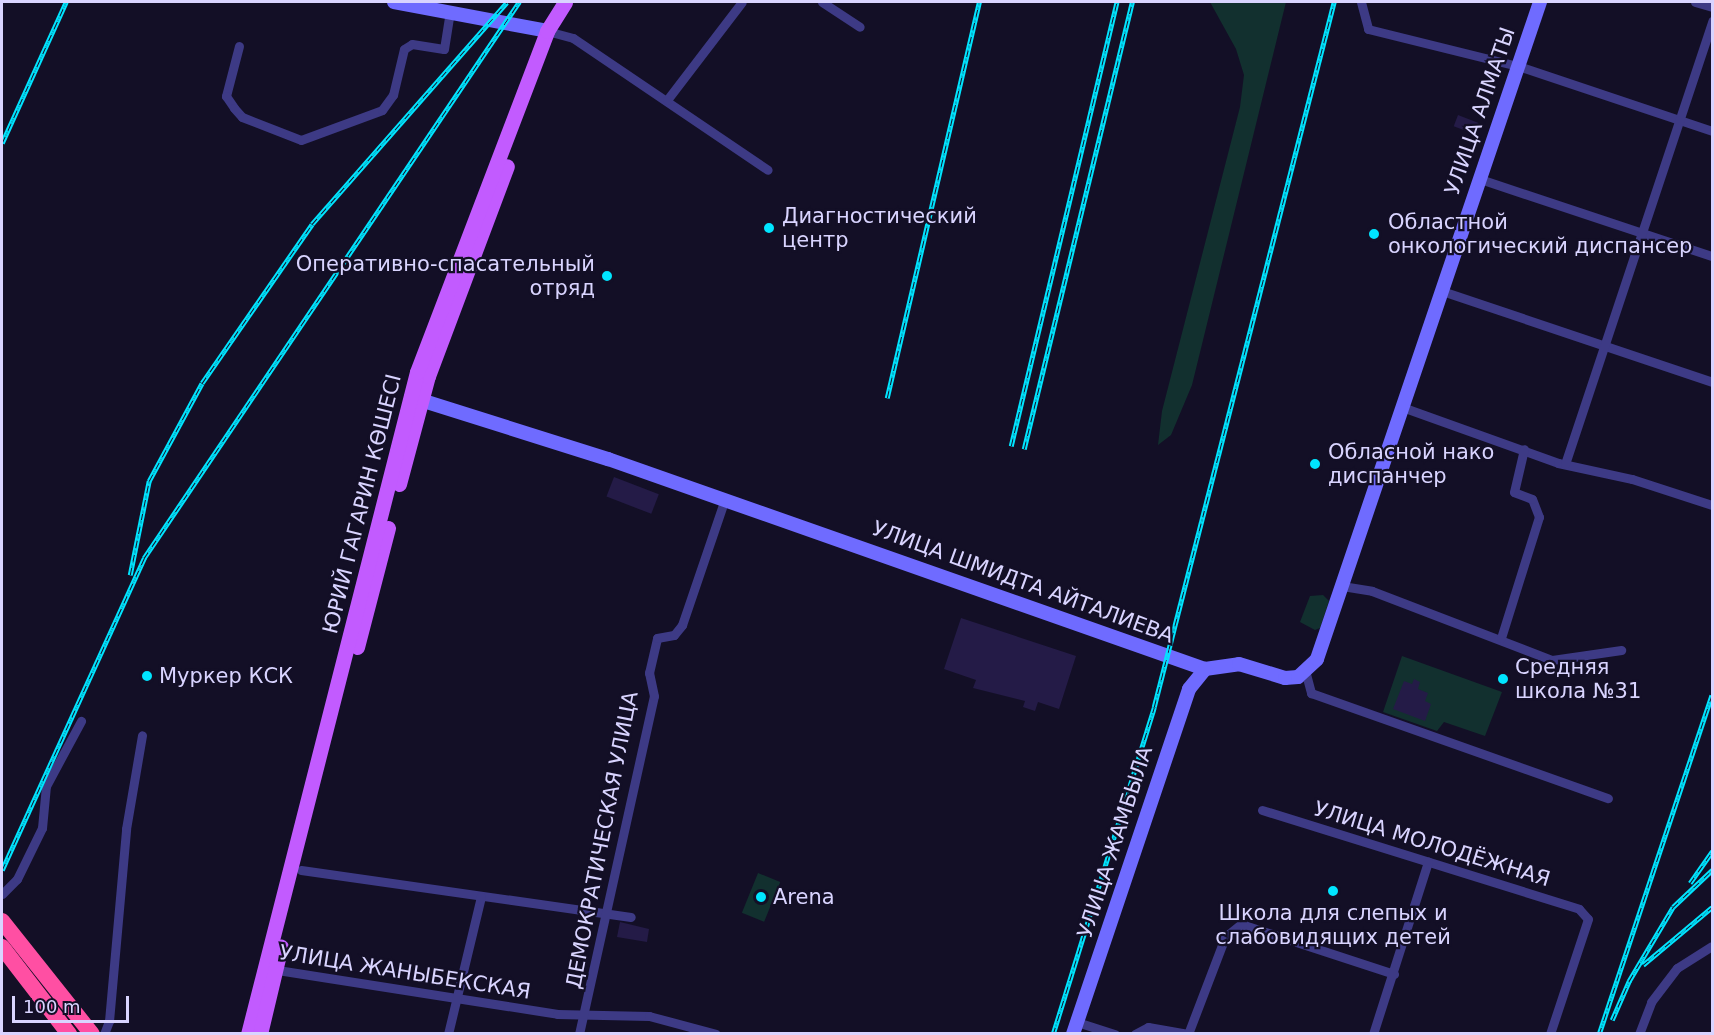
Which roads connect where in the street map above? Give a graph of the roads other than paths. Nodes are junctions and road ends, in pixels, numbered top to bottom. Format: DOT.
graph roads {
  1 [pos="394,2"];
  2 [pos="565,2"];
  3 [pos="576,2"];
  4 [pos="742,2"];
  5 [pos="822,2"];
  6 [pos="1540,2"];
  7 [pos="1695,2"];
  8 [pos="1360,5"];
  9 [pos="1713,7"];
  10 [pos="450,13"];
  11 [pos="1713,21"];
  12 [pos="860,27"];
  13 [pos="550,33"];
  14 [pos="239,46"];
  15 [pos="1518,66"];
  16 [pos="667,100"];
  17 [pos="1680,120"];
  18 [pos="1713,131"];
  19 [pos="768,170"];
  20 [pos="1480,179"];
  21 [pos="1642,233"];
  22 [pos="1713,256"];
  23 [pos="1442,291"];
  24 [pos="1605,344"];
  25 [pos="1713,382"];
  26 [pos="416,398"];
  27 [pos="1402,407"];
  28 [pos="1524,449"];
  29 [pos="1565,464"];
  30 [pos="725,499"];
  31 [pos="1713,506"];
  32 [pos="1342,586"];
  33 [pos="1501,638"];
  34 [pos="1621,650"];
  35 [pos="1205,669"];
  36 [pos="1306,674"];
  37 [pos="81,721"];
  38 [pos="142,735"];
  39 [pos="1608,798"];
  40 [pos="1262,810"];
  41 [pos="1428,862"];
  42 [pos="300,870"];
  43 [pos="2,894"];
  44 [pos="481,897"];
  45 [pos="604,912"];
  46 [pos="631,917"];
  47 [pos="2,921"];
  48 [pos="1713,946"];
  49 [pos="2,947"];
  50 [pos="271,969"];
  51 [pos="1394,974"];
  52 [pos="456,998"];
  53 [pos="586,1014"];
  54 [pos="1075,1028"];
  55 [pos="69,1034"];
  56 [pos="92,1034"];
  57 [pos="104,1034"];
  58 [pos="248,1034"];
  59 [pos="260,1034"];
  60 [pos="448,1034"];
  61 [pos="579,1034"];
  62 [pos="716,1034"];
  63 [pos="1115,1034"];
  64 [pos="1135,1034"];
  65 [pos="1187,1034"];
  66 [pos="1373,1034"];
  67 [pos="1550,1034"];
  68 [pos="1638,1034"];
  1 -- 10 [label="street"];
  2 -- 13 [label="main road, ЮРИЙ ГАГАРИН КӨШЕСІ"];
  3 -- 13 [label="main road, ЮРИЙ ГАГАРИН КӨШЕСІ"];
  4 -- 16 [label="street"];
  5 -- 12 [label="street"];
  6 -- 15 [label="street, УЛИЦА АЛМАТЫ"];
  7 -- 9 [label="street"];
  8 -- 15 [label="street"];
  10 -- 13 [label="street"];
  10 -- 14 [label="street"];
  11 -- 17 [label="street"];
  13 -- 16 [label="street"];
  13 -- 26 [label="main road, ЮРИЙ ГАГАРИН КӨШЕСІ"];
  15 -- 17 [label="street"];
  15 -- 20 [label="street, УЛИЦА АЛМАТЫ"];
  16 -- 19 [label="street"];
  17 -- 18 [label="street"];
  17 -- 21 [label="street"];
  20 -- 21 [label="street"];
  20 -- 23 [label="street, УЛИЦА АЛМАТЫ"];
  21 -- 22 [label="street"];
  21 -- 24 [label="street"];
  23 -- 24 [label="street"];
  23 -- 27 [label="street, УЛИЦА АЛМАТЫ"];
  24 -- 25 [label="street"];
  24 -- 29 [label="street"];
  26 -- 30 [label="street, УЛИЦА ШМИДТА АЙТАЛИЕВА"];
  26 -- 42 [label="main road, ЮРИЙ ГАГАРИН КӨШЕСІ"];
  26 -- 50 [label="main road, ЮРИЙ ГАГАРИН КӨШЕСІ"];
  27 -- 28 [label="street"];
  27 -- 32 [label="street, УЛИЦА АЛМАТЫ"];
  28 -- 29 [label="street"];
  28 -- 33 [label="street"];
  29 -- 31 [label="street"];
  30 -- 35 [label="street, УЛИЦА ШМИДТА АЙТАЛИЕВА"];
  30 -- 45 [label="street, ДЕМОКРАТИЧЕСКАЯ УЛИЦА"];
  32 -- 33 [label="street"];
  32 -- 36 [label="street, УЛИЦА АЛМАТЫ"];
  33 -- 34 [label="street"];
  35 -- 36 [label="street, УЛИЦА ШМИДТА АЙТАЛИЕВА"];
  35 -- 54 [label="street, УЛИЦА ЖАМБЫЛА"];
  36 -- 39 [label="street"];
  37 -- 43 [label="street"];
  38 -- 57 [label="street"];
  40 -- 41 [label="street, УЛИЦА МОЛОДЁЖНАЯ"];
  41 -- 51 [label="street"];
  41 -- 67 [label="street, УЛИЦА МОЛОДЁЖНАЯ"];
  42 -- 44 [label="street"];
  42 -- 50 [label="main road, ЮРИЙ ГАГАРИН КӨШЕСІ"];
  44 -- 45 [label="street"];
  44 -- 52 [label="street"];
  45 -- 46 [label="street"];
  45 -- 53 [label="street, ДЕМОКРАТИЧЕСКАЯ УЛИЦА"];
  47 -- 56 [label="highway"];
  48 -- 68 [label="street"];
  49 -- 55 [label="highway"];
  50 -- 52 [label="street, УЛИЦА ЖАНЫБЕКСКАЯ"];
  50 -- 58 [label="main road, ЮРИЙ ГАГАРИН КӨШЕСІ"];
  50 -- 59 [label="main road, ЮРИЙ ГАГАРИН КӨШЕСІ"];
  51 -- 65 [label="street"];
  51 -- 66 [label="street"];
  52 -- 53 [label="street, УЛИЦА ЖАНЫБЕКСКАЯ"];
  52 -- 60 [label="street"];
  53 -- 61 [label="street, ДЕМОКРАТИЧЕСКАЯ УЛИЦА"];
  53 -- 62 [label="street, УЛИЦА ЖАНЫБЕКСКАЯ"];
  54 -- 63 [label="street"];
  64 -- 65 [label="street"];
}
